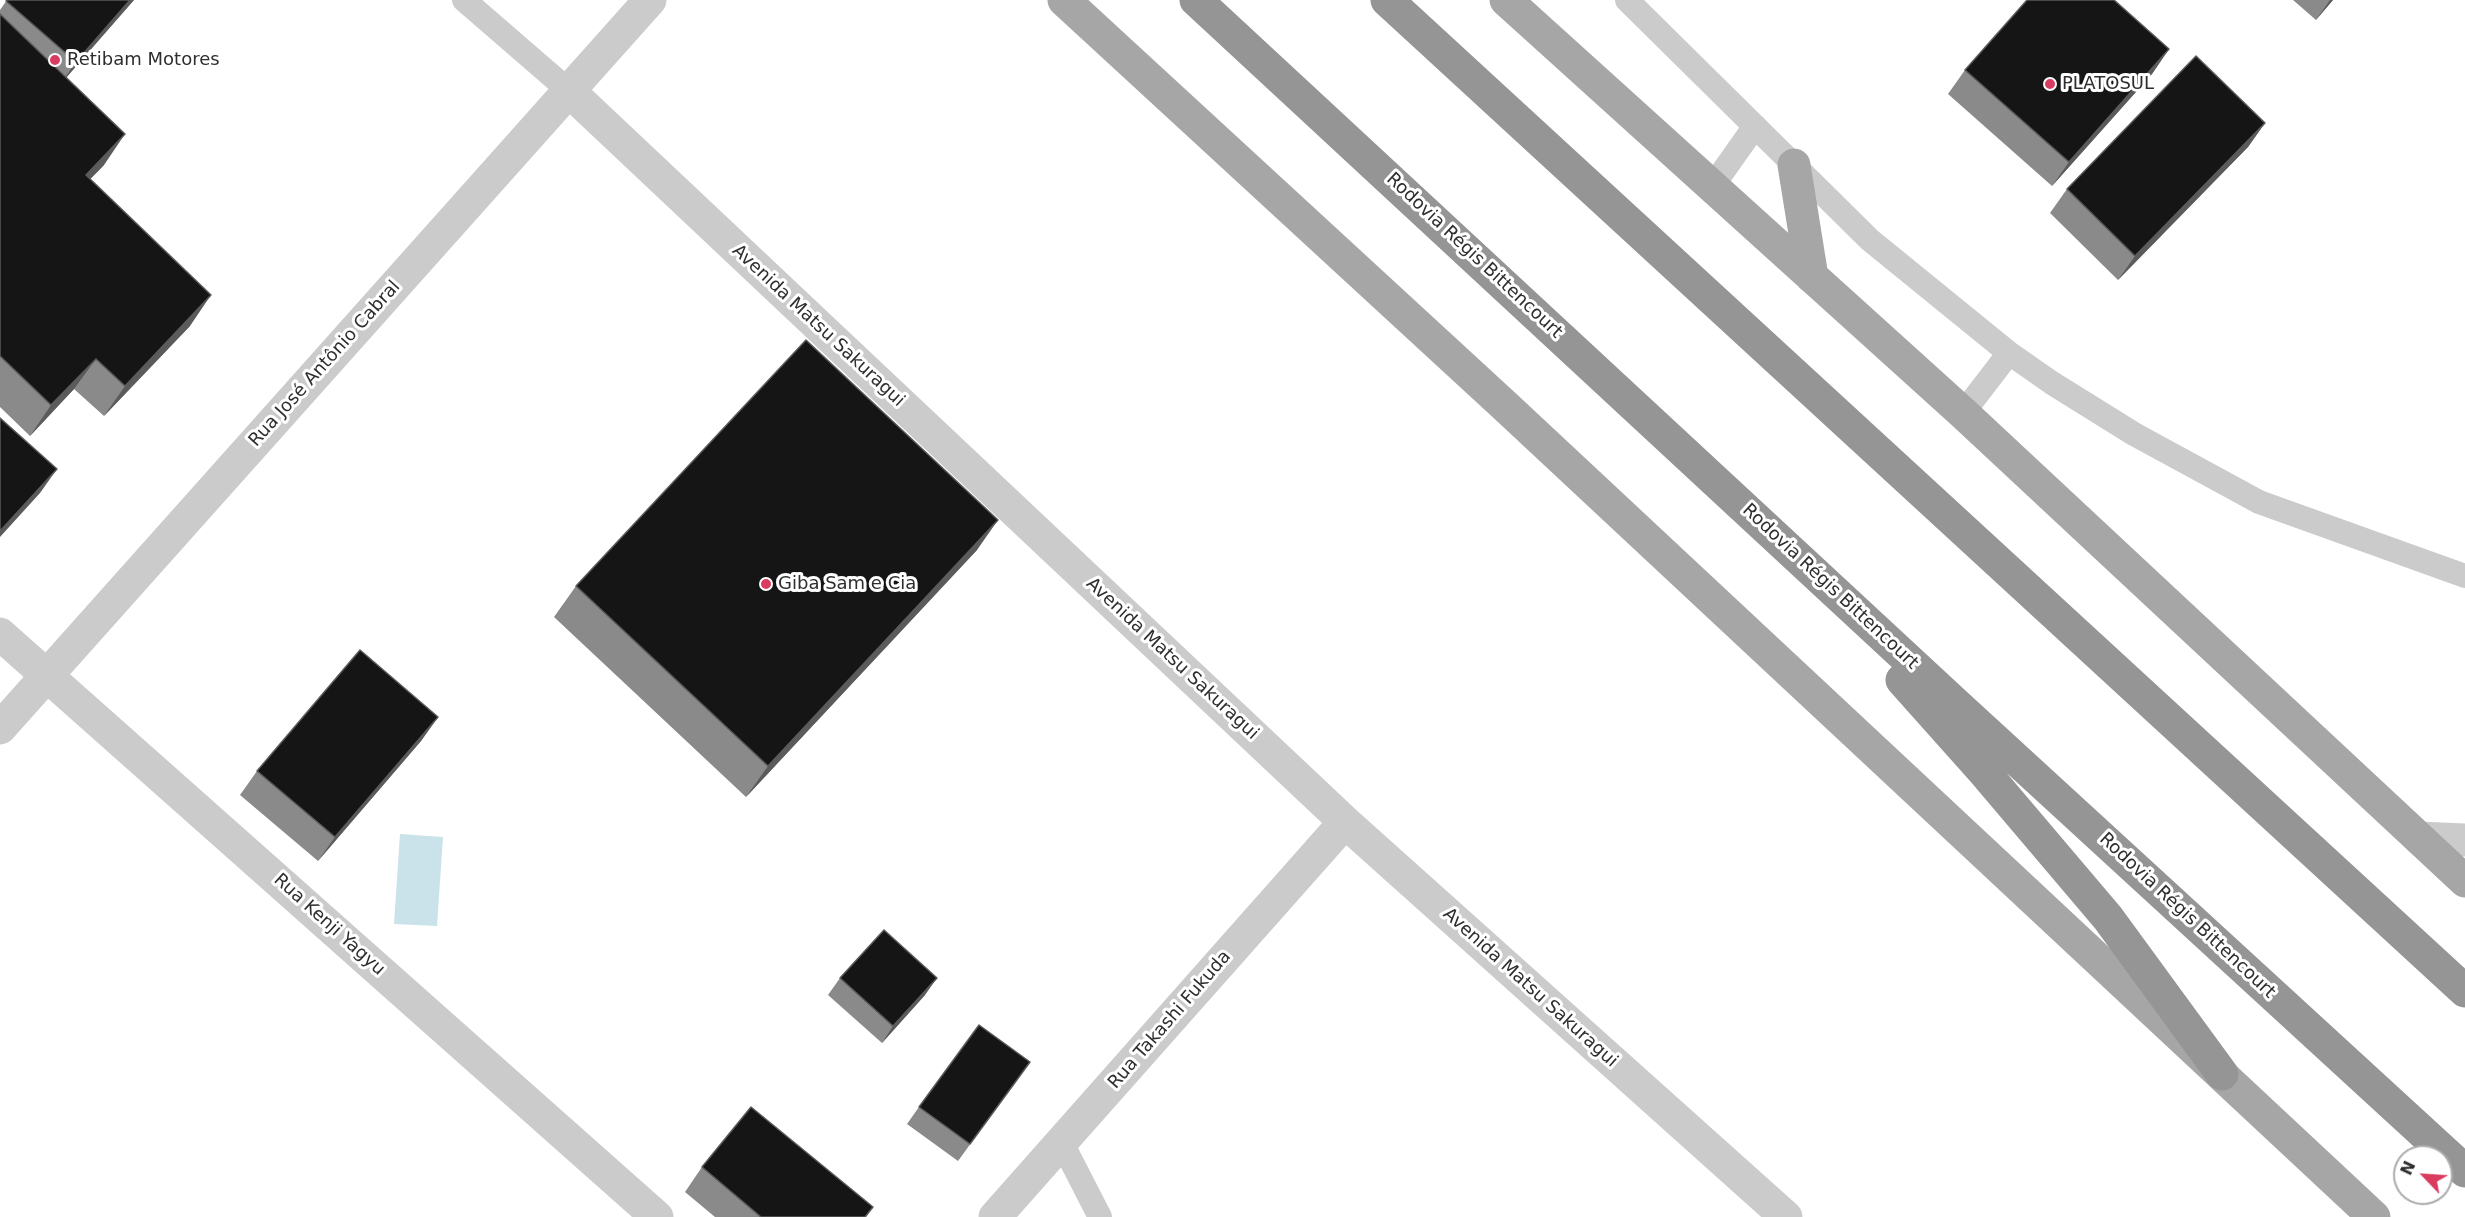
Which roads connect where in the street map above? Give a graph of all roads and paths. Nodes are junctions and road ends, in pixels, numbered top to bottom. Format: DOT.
graph roads {
  1 [pos="464,0"];
  2 [pos="650,0"];
  3 [pos="1065,0"];
  4 [pos="1197,0"];
  5 [pos="1387,0"];
  6 [pos="1506,0"];
  7 [pos="1627,0"];
  8 [pos="568,90"];
  9 [pos="1755,126"];
  10 [pos="1794,165"];
  11 [pos="1712,187"];
  12 [pos="1812,277"];
  13 [pos="2009,353"];
  14 [pos="1963,413"];
  15 [pos="1767,528"];
  16 [pos="2465,576"];
  17 [pos="0,634"];
  18 [pos="48,675"];
  19 [pos="0,728"];
  20 [pos="1345,822"];
  21 [pos="2419,838"];
  22 [pos="2465,840"];
  23 [pos="2465,881"];
  24 [pos="2465,991"];
  25 [pos="2222,1074"];
  26 [pos="1062,1143"];
  27 [pos="2465,1171"];
  28 [pos="657,1217"];
  29 [pos="995,1217"];
  30 [pos="1100,1217"];
  31 [pos="1786,1217"];
  32 [pos="2374,1217"];
  1 -- 8 [label="lane"];
  2 -- 8 [label="street, Rua José Antônio Cabral"];
  3 -- 25 [label="main road"];
  4 -- 15 [label="highway, Rodovia Régis Bittencourt"];
  5 -- 24 [label="highway"];
  6 -- 11 [label="main road"];
  7 -- 9 [label="lane"];
  8 -- 18 [label="street, Rua José Antônio Cabral"];
  8 -- 20 [label="street, Avenida Matsu Sakuragui"];
  9 -- 10 [label="lane"];
  9 -- 11 [label="lane"];
  10 -- 12 [label="main road"];
  10 -- 13 [label="lane"];
  11 -- 12 [label="main road"];
  12 -- 14 [label="main road"];
  13 -- 14 [label="lane"];
  13 -- 16 [label="lane"];
  14 -- 21 [label="main road"];
  15 -- 25 [label="highway"];
  15 -- 27 [label="highway, Rodovia Régis Bittencourt"];
  17 -- 18 [label="street, Rua Kenji Yagyu"];
  18 -- 19 [label="street, Rua José Antônio Cabral"];
  18 -- 28 [label="street, Rua Kenji Yagyu"];
  20 -- 26 [label="street, Rua Takashi Fukuda"];
  20 -- 31 [label="street, Avenida Matsu Sakuragui"];
  21 -- 22 [label="street"];
  21 -- 23 [label="main road"];
  25 -- 32 [label="main road"];
  26 -- 29 [label="street, Rua Takashi Fukuda"];
  26 -- 30 [label="lane"];
}
